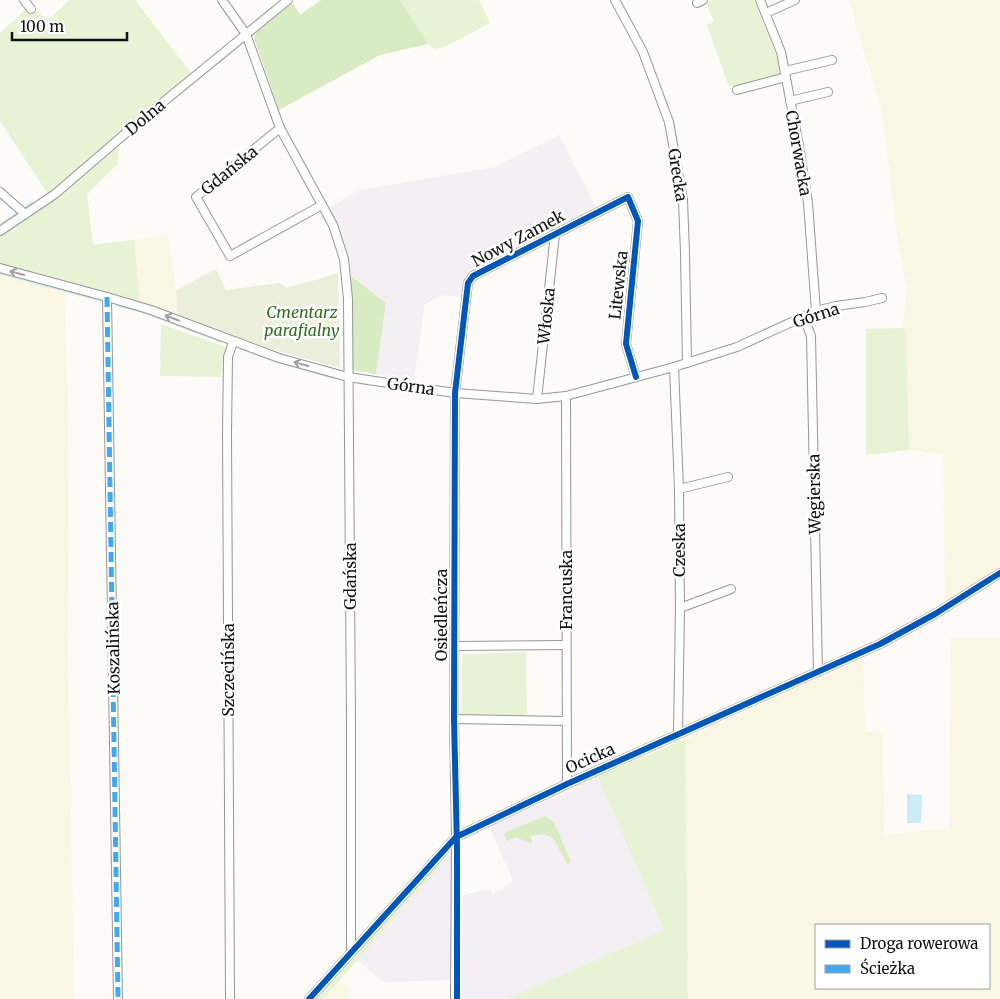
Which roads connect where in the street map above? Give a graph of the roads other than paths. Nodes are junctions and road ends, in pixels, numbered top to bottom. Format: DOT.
graph roads {
  1 [pos="24,0"];
  2 [pos="222,0"];
  3 [pos="288,0"];
  4 [pos="615,0"];
  5 [pos="760,0"];
  6 [pos="796,0"];
  7 [pos="31,9"];
  8 [pos="766,13"];
  9 [pos="246,34"];
  10 [pos="832,60"];
  11 [pos="785,74"];
  12 [pos="737,90"];
  13 [pos="828,92"];
  14 [pos="790,101"];
  15 [pos="280,128"];
  16 [pos="0,192"];
  17 [pos="628,197"];
  18 [pos="322,205"];
  19 [pos="22,211"];
  20 [pos="0,231"];
  21 [pos="555,234"];
  22 [pos="0,268"];
  23 [pos="107,297"];
  24 [pos="882,298"];
  25 [pos="816,311"];
  26 [pos="804,316"];
  27 [pos="233,342"];
  28 [pos="687,363"];
  29 [pos="674,367"];
  30 [pos="348,377"];
  31 [pos="636,377"];
  32 [pos="455,393"];
  33 [pos="566,396"];
  34 [pos="537,399"];
  35 [pos="728,477"];
  36 [pos="679,489"];
  37 [pos="1000,573"];
  38 [pos="731,589"];
  39 [pos="680,608"];
  40 [pos="566,645"];
  41 [pos="455,646"];
  42 [pos="818,672"];
  43 [pos="454,719"];
  44 [pos="566,721"];
  45 [pos="678,734"];
  46 [pos="566,784"];
  47 [pos="456,837"];
  48 [pos="351,951"];
  49 [pos="118,999"];
  50 [pos="230,999"];
  51 [pos="309,999"];
  52 [pos="455,999"];
  1 -- 7 [label="street"];
  2 -- 9 [label="street, Gdańska"];
  3 -- 9 [label="street, Dolna"];
  4 -- 28 [label="street, Grecka"];
  5 -- 8 [label="street, Chorwacka"];
  6 -- 8 [label="street"];
  8 -- 11 [label="street, Chorwacka"];
  9 -- 15 [label="street, Gdańska"];
  9 -- 19 [label="street, Dolna"];
  10 -- 11 [label="street"];
  11 -- 12 [label="street"];
  11 -- 14 [label="street, Chorwacka"];
  13 -- 14 [label="street"];
  14 -- 25 [label="street, Chorwacka"];
  15 -- 18 [label="street, Gdańska"];
  15 -- 18 [label="street, Gdańska"];
  16 -- 19 [label="street"];
  17 -- 21 [label="street, Nowy Zamek"];
  17 -- 31 [label="street, Litewska"];
  18 -- 30 [label="street, Gdańska"];
  19 -- 20 [label="street, Dolna"];
  21 -- 32 [label="street, Nowy Zamek"];
  21 -- 34 [label="street, Włoska"];
  23 -- 22 [label="street, Górna, one-way"];
  27 -- 23 [label="street, Górna, one-way"];
  23 -- 49 [label="street, Koszalińska"];
  24 -- 25 [label="street, Górna"];
  25 -- 26 [label="street, Górna"];
  26 -- 28 [label="street, Górna"];
  26 -- 42 [label="street, Węgierska"];
  30 -- 27 [label="street, Górna, one-way"];
  27 -- 50 [label="street, Szczecińska"];
  28 -- 29 [label="street, Górna"];
  29 -- 31 [label="street, Górna"];
  29 -- 36 [label="street, Czeska"];
  30 -- 32 [label="street, Górna"];
  30 -- 48 [label="street, Gdańska"];
  31 -- 33 [label="street, Górna"];
  32 -- 34 [label="street, Górna"];
  32 -- 41 [label="street, Osiedleńcza"];
  33 -- 34 [label="street, Górna"];
  33 -- 40 [label="street, Francuska"];
  35 -- 36 [label="street"];
  36 -- 39 [label="street, Czeska"];
  37 -- 42 [label="street, Ocicka"];
  38 -- 39 [label="street"];
  39 -- 45 [label="street, Czeska"];
  40 -- 41 [label="street"];
  40 -- 44 [label="street, Francuska"];
  41 -- 43 [label="street, Osiedleńcza"];
  42 -- 45 [label="street, Ocicka"];
  43 -- 44 [label="street"];
  43 -- 47 [label="street, Osiedleńcza"];
  44 -- 46 [label="street, Francuska"];
  45 -- 46 [label="street, Ocicka"];
  46 -- 47 [label="street, Ocicka"];
  47 -- 48 [label="street, Ocicka"];
  47 -- 52 [label="street, Osiedleńcza"];
  48 -- 51 [label="street, Ocicka"];
}
